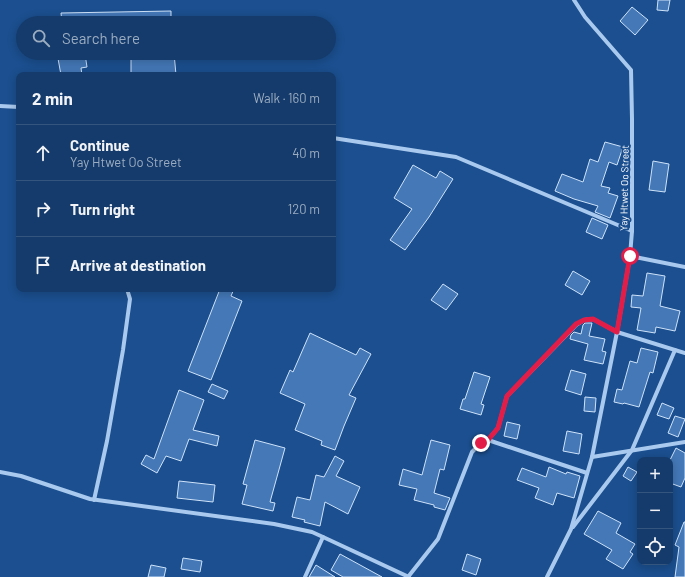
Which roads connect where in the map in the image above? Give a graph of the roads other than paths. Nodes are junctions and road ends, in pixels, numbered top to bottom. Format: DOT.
graph roads {
  1 [pos="574,0"];
  2 [pos="0,106"];
  3 [pos="16,107"];
  4 [pos="336,138"];
  5 [pos="632,231"];
  6 [pos="630,256"];
  7 [pos="685,267"];
  8 [pos="128,292"];
  9 [pos="617,332"];
  10 [pos="675,350"];
  11 [pos="685,353"];
  12 [pos="488,440"];
  13 [pos="685,442"];
  14 [pos="632,450"];
  15 [pos="592,457"];
  16 [pos="0,472"];
  17 [pos="587,473"];
  18 [pos="94,500"];
  19 [pos="571,529"];
  20 [pos="323,536"];
  21 [pos="305,577"];
  22 [pos="409,577"];
  23 [pos="548,577"];
  1 -- 5 [label="street, Yay Htwet Oo Street"];
  2 -- 3 [label="street"];
  4 -- 5 [label="street"];
  5 -- 6 [label="street, Yay Htwet Oo Street"];
  6 -- 7 [label="street"];
  6 -- 9 [label="street, Yay Htwet Oo Street"];
  8 -- 18 [label="street"];
  9 -- 10 [label="street"];
  9 -- 12 [label="street"];
  9 -- 15 [label="street, Yay Htwet Oo Street"];
  10 -- 11 [label="street"];
  10 -- 14 [label="street"];
  12 -- 17 [label="street"];
  12 -- 22 [label="street"];
  13 -- 14 [label="street"];
  14 -- 15 [label="street"];
  14 -- 19 [label="street"];
  15 -- 17 [label="street, Yay Htwet Oo Street"];
  16 -- 18 [label="street"];
  17 -- 19 [label="street, Yay Htwet Oo Street"];
  18 -- 20 [label="street"];
  19 -- 23 [label="street, Yay Htwet Oo Street"];
  20 -- 21 [label="street"];
  20 -- 22 [label="street"];
}
